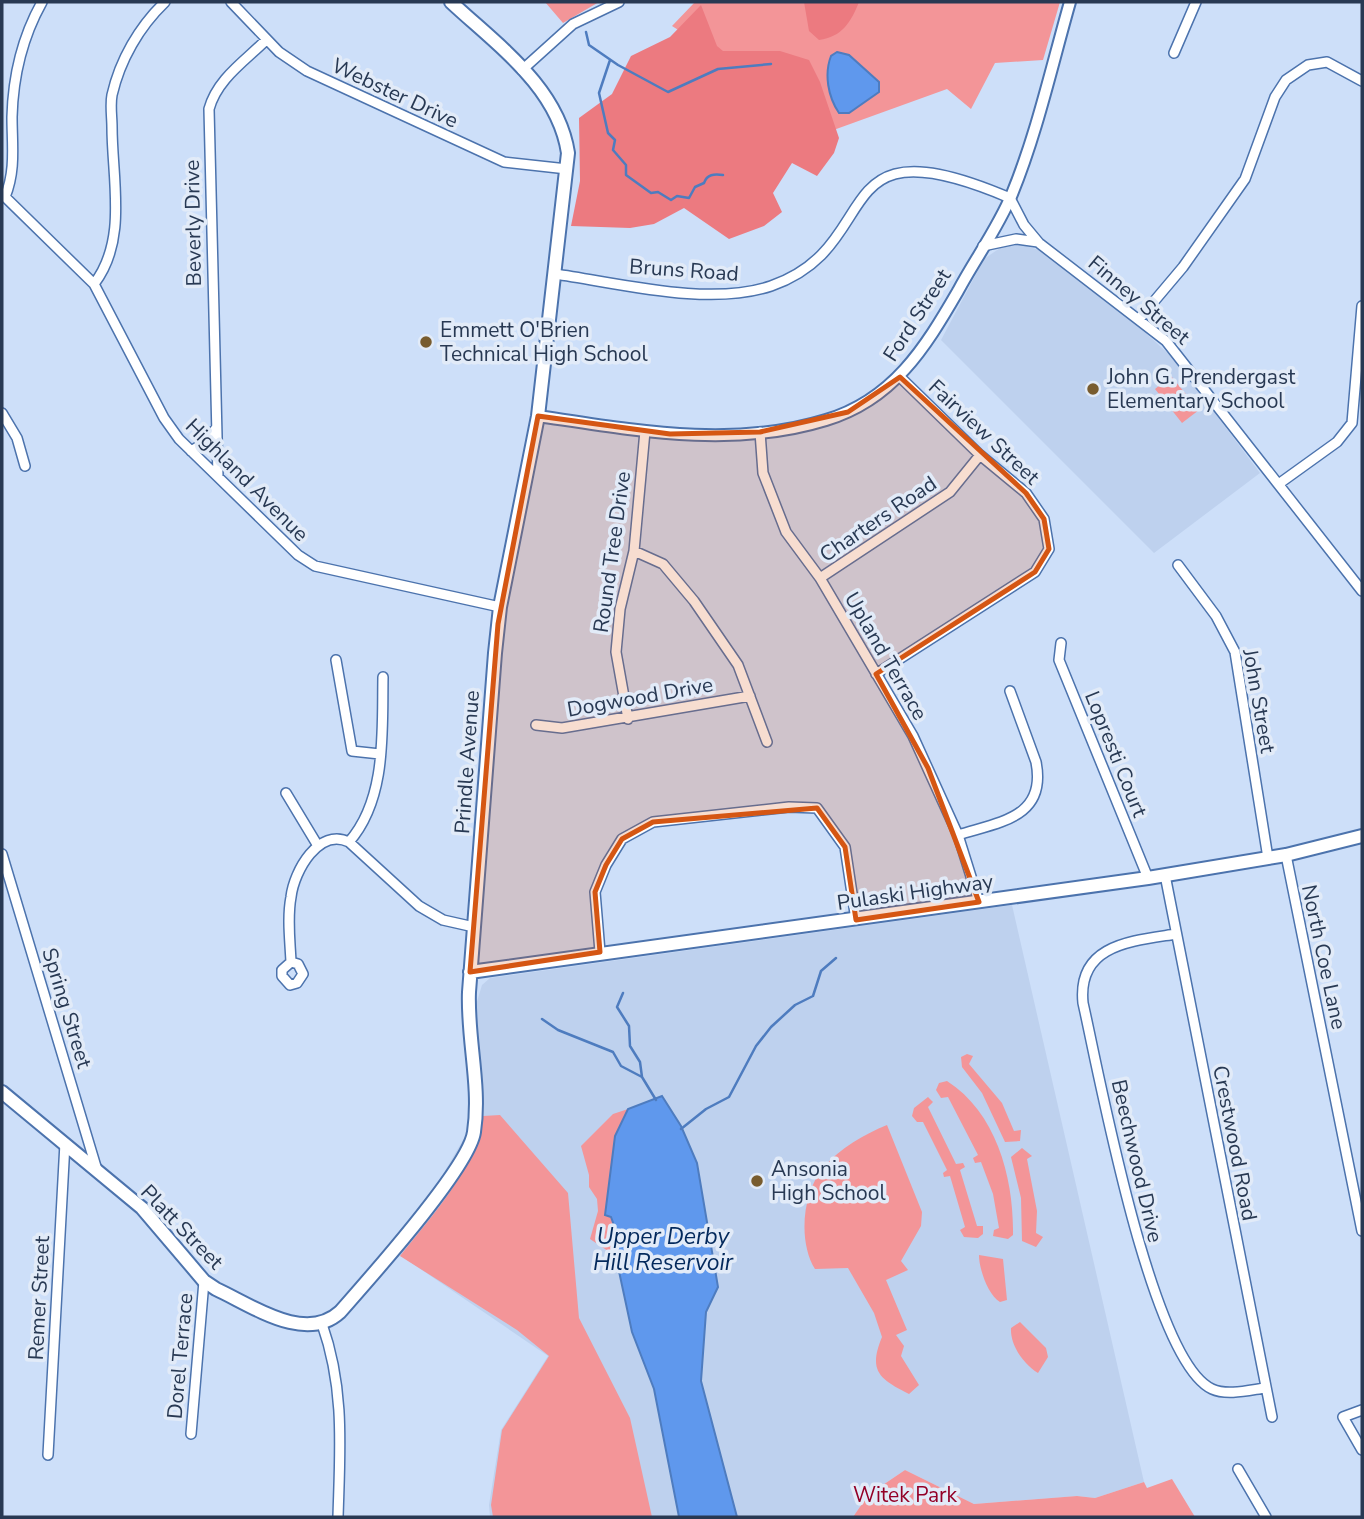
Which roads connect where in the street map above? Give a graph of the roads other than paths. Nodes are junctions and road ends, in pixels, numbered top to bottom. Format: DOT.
graph roads {
  1 [pos="42,2"];
  2 [pos="165,2"];
  3 [pos="231,2"];
  4 [pos="451,2"];
  5 [pos="619,2"];
  6 [pos="1070,2"];
  7 [pos="1196,2"];
  8 [pos="267,40"];
  9 [pos="1174,53"];
  10 [pos="523,70"];
  11 [pos="1362,80"];
  12 [pos="568,169"];
  13 [pos="3,195"];
  14 [pos="1010,198"];
  15 [pos="1040,243"];
  16 [pos="983,246"];
  17 [pos="555,274"];
  18 [pos="94,284"];
  19 [pos="1362,306"];
  20 [pos="1140,318"];
  21 [pos="900,377"];
  22 [pos="2,413"];
  23 [pos="538,416"];
  24 [pos="216,428"];
  25 [pos="645,431"];
  26 [pos="760,432"];
  27 [pos="191,451"];
  28 [pos="980,455"];
  29 [pos="25,466"];
  30 [pos="218,477"];
  31 [pos="1280,483"];
  32 [pos="635,551"];
  33 [pos="1178,565"];
  34 [pos="820,578"];
  35 [pos="1362,591"];
  36 [pos="500,607"];
  37 [pos="1062,643"];
  38 [pos="336,660"];
  39 [pos="876,674"];
  40 [pos="383,677"];
  41 [pos="1010,691"];
  42 [pos="750,696"];
  43 [pos="628,719"];
  44 [pos="536,724"];
  45 [pos="767,742"];
  46 [pos="380,754"];
  47 [pos="286,793"];
  48 [pos="958,835"];
  49 [pos="1362,836"];
  50 [pos="349,842"];
  51 [pos="318,846"];
  52 [pos="2,854"];
  53 [pos="1286,855"];
  54 [pos="1269,858"];
  55 [pos="1165,875"];
  56 [pos="1148,878"];
  57 [pos="979,902"];
  58 [pos="856,920"];
  59 [pos="474,927"];
  60 [pos="1176,934"];
  61 [pos="600,952"];
  62 [pos="291,962"];
  63 [pos="470,972"];
  64 [pos="2,1092"];
  65 [pos="65,1143"];
  66 [pos="98,1172"];
  67 [pos="1362,1231"];
  68 [pos="204,1281"];
  69 [pos="322,1324"];
  70 [pos="1265,1388"];
  71 [pos="1362,1410"];
  72 [pos="1272,1417"];
  73 [pos="191,1434"];
  74 [pos="1362,1450"];
  75 [pos="48,1455"];
  76 [pos="1238,1469"];
  77 [pos="338,1517"];
  78 [pos="1266,1517"];
  1 -- 13 [label="street"];
  2 -- 18 [label="street"];
  3 -- 8 [label="street, Webster Drive"];
  4 -- 10 [label="main road, Prindle Avenue"];
  5 -- 10 [label="street"];
  6 -- 14 [label="street, Ford Street"];
  7 -- 9 [label="street"];
  8 -- 12 [label="street, Webster Drive"];
  8 -- 24 [label="street, Beverly Drive"];
  10 -- 12 [label="main road, Prindle Avenue"];
  11 -- 20 [label="street"];
  12 -- 17 [label="main road, Prindle Avenue"];
  13 -- 18 [label="street, Highland Avenue"];
  14 -- 15 [label="street, Finney Street"];
  14 -- 16 [label="street, Ford Street"];
  14 -- 17 [label="street, Bruns Road"];
  15 -- 16 [label="street"];
  15 -- 20 [label="street, Finney Street"];
  16 -- 21 [label="street, Ford Street"];
  17 -- 23 [label="main road, Prindle Avenue"];
  18 -- 27 [label="street, Highland Avenue"];
  19 -- 31 [label="street"];
  20 -- 31 [label="street, Finney Street"];
  21 -- 26 [label="street, Ford Street"];
  21 -- 28 [label="street, Fairview Street"];
  22 -- 29 [label="street"];
  23 -- 25 [label="street, Ford Street"];
  23 -- 36 [label="main road, Prindle Avenue"];
  24 -- 27 [label="street"];
  24 -- 30 [label="street, Beverly Drive"];
  25 -- 26 [label="street, Ford Street"];
  25 -- 32 [label="street, Round Tree Drive"];
  26 -- 34 [label="street, Upland Terrace"];
  27 -- 30 [label="street, Highland Avenue"];
  28 -- 34 [label="street, Charters Road"];
  28 -- 39 [label="street, Fairview Street"];
  30 -- 36 [label="street, Highland Avenue"];
  31 -- 35 [label="street, Finney Street"];
  32 -- 42 [label="street"];
  32 -- 43 [label="street, Round Tree Drive"];
  33 -- 54 [label="street, John Street"];
  34 -- 39 [label="street, Upland Terrace"];
  36 -- 59 [label="main road, Prindle Avenue"];
  37 -- 56 [label="street, Lopresti Court"];
  38 -- 46 [label="street"];
  39 -- 48 [label="street, Upland Terrace"];
  40 -- 46 [label="street"];
  41 -- 48 [label="street"];
  42 -- 43 [label="street, Dogwood Drive"];
  42 -- 45 [label="street"];
  43 -- 44 [label="street, Dogwood Drive"];
  46 -- 50 [label="street"];
  47 -- 51 [label="street"];
  48 -- 57 [label="street, Upland Terrace"];
  49 -- 53 [label="main road, Pulaski Highway"];
  50 -- 51 [label="street"];
  50 -- 59 [label="street"];
  51 -- 62 [label="street"];
  52 -- 66 [label="street, Spring Street"];
  53 -- 54 [label="main road, Pulaski Highway"];
  53 -- 67 [label="street, North Coe Lane"];
  54 -- 55 [label="main road, Pulaski Highway"];
  55 -- 56 [label="main road, Pulaski Highway"];
  55 -- 60 [label="street, Crestwood Road"];
  56 -- 57 [label="main road, Pulaski Highway"];
  57 -- 58 [label="main road, Pulaski Highway"];
  58 -- 61 [label="main road, Pulaski Highway"];
  58 -- 61 [label="street"];
  59 -- 63 [label="main road, Prindle Avenue"];
  60 -- 70 [label="street, Crestwood Road"];
  60 -- 70 [label="street, Beechwood Drive"];
  61 -- 63 [label="main road, Pulaski Highway"];
  63 -- 69 [label="main road, Prindle Avenue"];
  64 -- 65 [label="main road, Platt Street"];
  65 -- 66 [label="main road, Platt Street"];
  65 -- 75 [label="street, Remer Street"];
  66 -- 68 [label="main road, Platt Street"];
  68 -- 69 [label="main road, Platt Street"];
  68 -- 73 [label="street, Dorel Terrace"];
  69 -- 77 [label="street"];
  70 -- 72 [label="street, Crestwood Road"];
  71 -- 74 [label="street"];
  76 -- 78 [label="street"];
}
